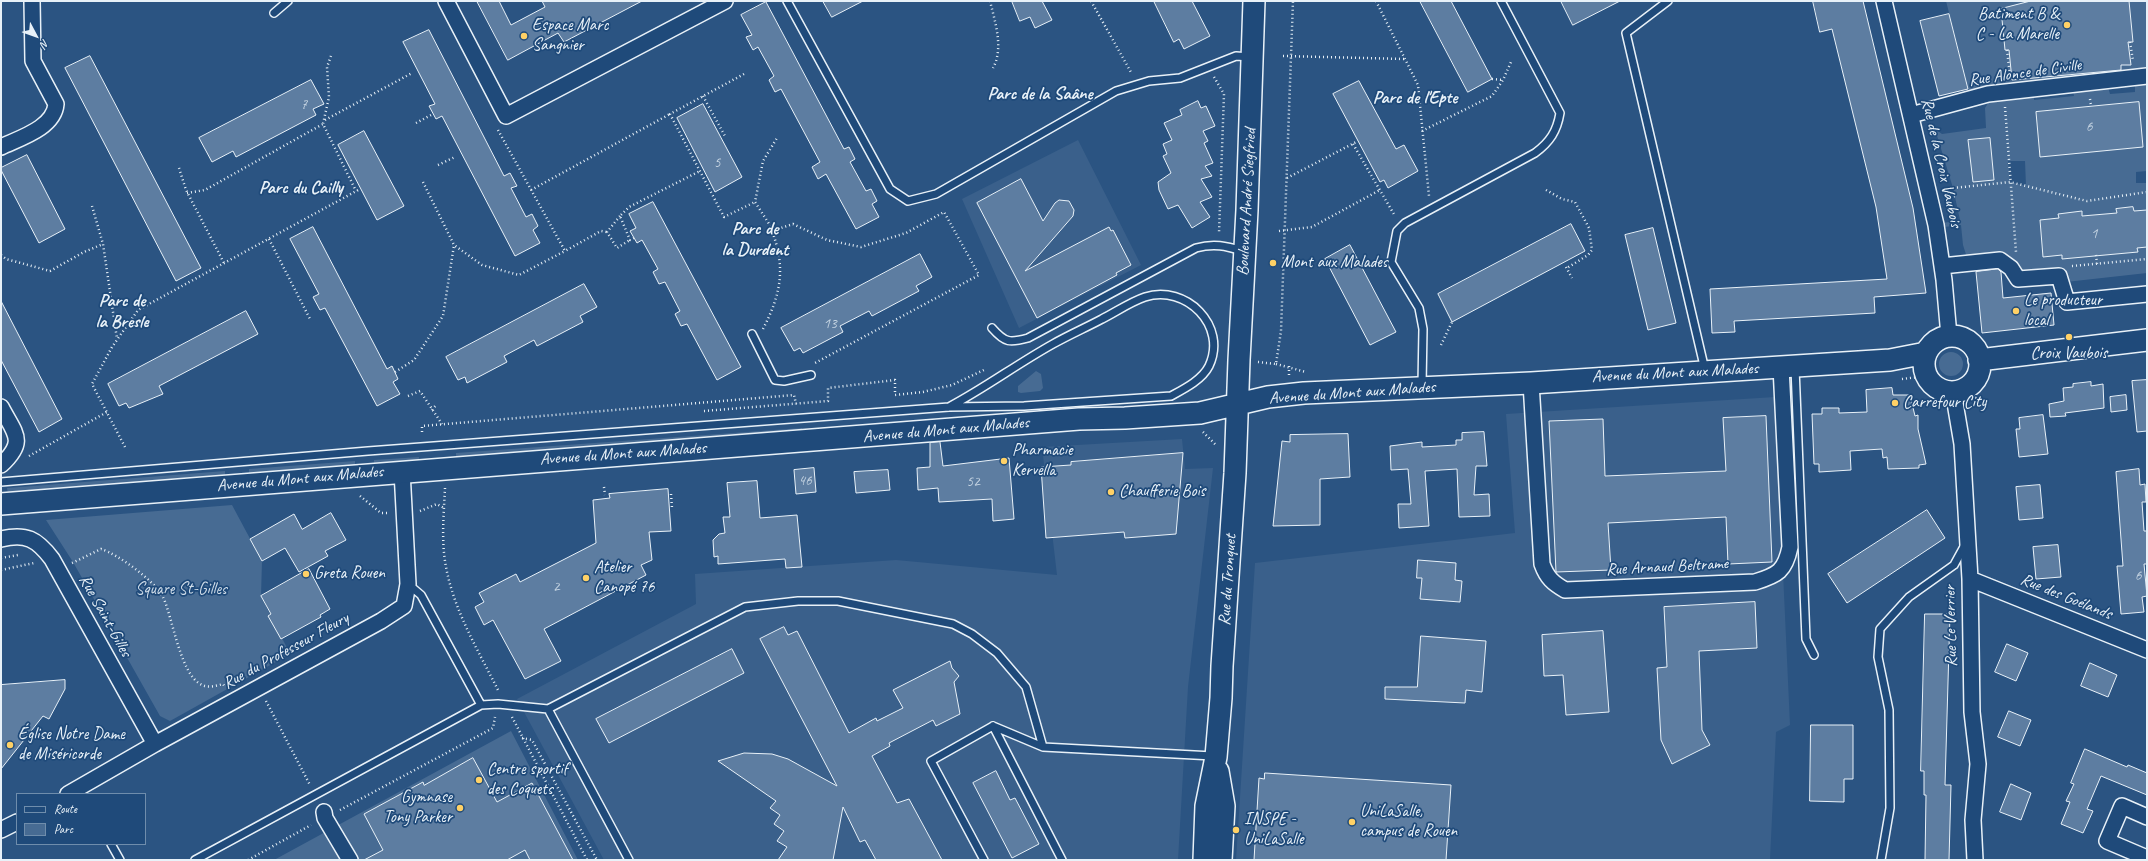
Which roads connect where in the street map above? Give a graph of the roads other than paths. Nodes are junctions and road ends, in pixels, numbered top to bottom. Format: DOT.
graph roads {
  1 [pos="32,1"];
  2 [pos="288,1"];
  3 [pos="446,1"];
  4 [pos="725,1"];
  5 [pos="787,1"];
  6 [pos="1254,1"];
  7 [pos="1501,1"];
  8 [pos="1668,1"];
  9 [pos="1884,1"];
  10 [pos="274,13"];
  11 [pos="1253,57"];
  12 [pos="2147,76"];
  13 [pos="1910,115"];
  14 [pos="1,147"];
  15 [pos="1245,252"];
  16 [pos="1942,266"];
  17 [pos="2147,294"];
  18 [pos="992,328"];
  19 [pos="1949,336"];
  20 [pos="754,337"];
  21 [pos="2147,340"];
  22 [pos="1979,360"];
  23 [pos="1788,366"];
  24 [pos="1926,366"];
  25 [pos="1706,372"];
  26 [pos="811,375"];
  27 [pos="1531,382"];
  28 [pos="1422,388"];
  29 [pos="1953,392"];
  30 [pos="1237,404"];
  31 [pos="1,407"];
  32 [pos="949,407"];
  33 [pos="1,465"];
  34 [pos="402,471"];
  35 [pos="1,482"];
  36 [pos="1,504"];
  37 [pos="1,539"];
  38 [pos="1967,542"];
  39 [pos="1970,579"];
  40 [pos="408,584"];
  41 [pos="2147,650"];
  42 [pos="1814,655"];
  43 [pos="481,705"];
  44 [pos="548,709"];
  45 [pos="993,726"];
  46 [pos="154,744"];
  47 [pos="1043,747"];
  48 [pos="1216,756"];
  49 [pos="77,792"];
  50 [pos="325,815"];
  51 [pos="2147,817"];
  52 [pos="16,822"];
  53 [pos="1,830"];
  54 [pos="112,845"];
  55 [pos="2147,858"];
  56 [pos="120,860"];
  57 [pos="195,860"];
  58 [pos="350,860"];
  59 [pos="629,860"];
  60 [pos="984,860"];
  61 [pos="1062,860"];
  62 [pos="1204,860"];
  63 [pos="1221,860"];
  64 [pos="1881,860"];
  65 [pos="1975,860"];
  1 -- 14 [label="street"];
  2 -- 10 [label="lane"];
  3 -- 4 [label="street"];
  5 -- 11 [label="lane"];
  6 -- 11 [label="street, Boulevard André Siegfried"];
  7 -- 28 [label="lane"];
  8 -- 25 [label="lane"];
  9 -- 13 [label="street, Rue de la Croix Vaubois"];
  11 -- 15 [label="street, Boulevard André Siegfried"];
  12 -- 13 [label="street, Rue Alonce de Civille"];
  13 -- 16 [label="street, Rue de la Croix Vaubois"];
  15 -- 18 [label="lane"];
  15 -- 30 [label="street, Boulevard André Siegfried"];
  16 -- 17 [label="street"];
  16 -- 19 [label="street, Rue de la Croix Vaubois"];
  19 -- 22 [label="street"];
  19 -- 24 [label="street"];
  20 -- 26 [label="lane"];
  21 -- 22 [label="street"];
  22 -- 29 [label="street"];
  23 -- 24 [label="street, Avenue du Mont aux Malades"];
  23 -- 25 [label="street, Avenue du Mont aux Malades"];
  23 -- 27 [label="street, Rue Arnaud Beltrame"];
  23 -- 42 [label="lane"];
  24 -- 29 [label="street"];
  25 -- 27 [label="street, Avenue du Mont aux Malades"];
  27 -- 28 [label="street, Avenue du Mont aux Malades"];
  28 -- 30 [label="street, Avenue du Mont aux Malades"];
  29 -- 38 [label="street, Rue Le Verrier"];
  30 -- 34 [label="street, Avenue du Mont aux Malades"];
  30 -- 48 [label="street, Rue du Tronquet"];
  31 -- 33 [label="street"];
  32 -- 32 [label="lane"];
  32 -- 35 [label="lane"];
  34 -- 36 [label="street, Avenue du Mont aux Malades"];
  34 -- 40 [label="street, Rue du Professeur Fleury"];
  37 -- 46 [label="street, Rue Saint-Gilles"];
  38 -- 39 [label="street, Rue Le Verrier"];
  38 -- 64 [label="lane"];
  39 -- 41 [label="street, Rue des Goélands"];
  39 -- 65 [label="street, Rue Le Verrier"];
  40 -- 43 [label="lane"];
  40 -- 46 [label="street, Rue du Professeur Fleury"];
  43 -- 44 [label="lane"];
  43 -- 57 [label="lane"];
  44 -- 47 [label="lane"];
  44 -- 59 [label="lane"];
  45 -- 47 [label="lane"];
  45 -- 60 [label="lane"];
  45 -- 61 [label="lane"];
  46 -- 49 [label="street, Rue du Professeur Fleury"];
  47 -- 48 [label="lane"];
  48 -- 62 [label="street, Rue du Tronquet"];
  48 -- 63 [label="street, Rue du Tronquet"];
  50 -- 58 [label="street"];
  51 -- 55 [label="street"];
  52 -- 53 [label="street"];
  54 -- 56 [label="lane"];
}
